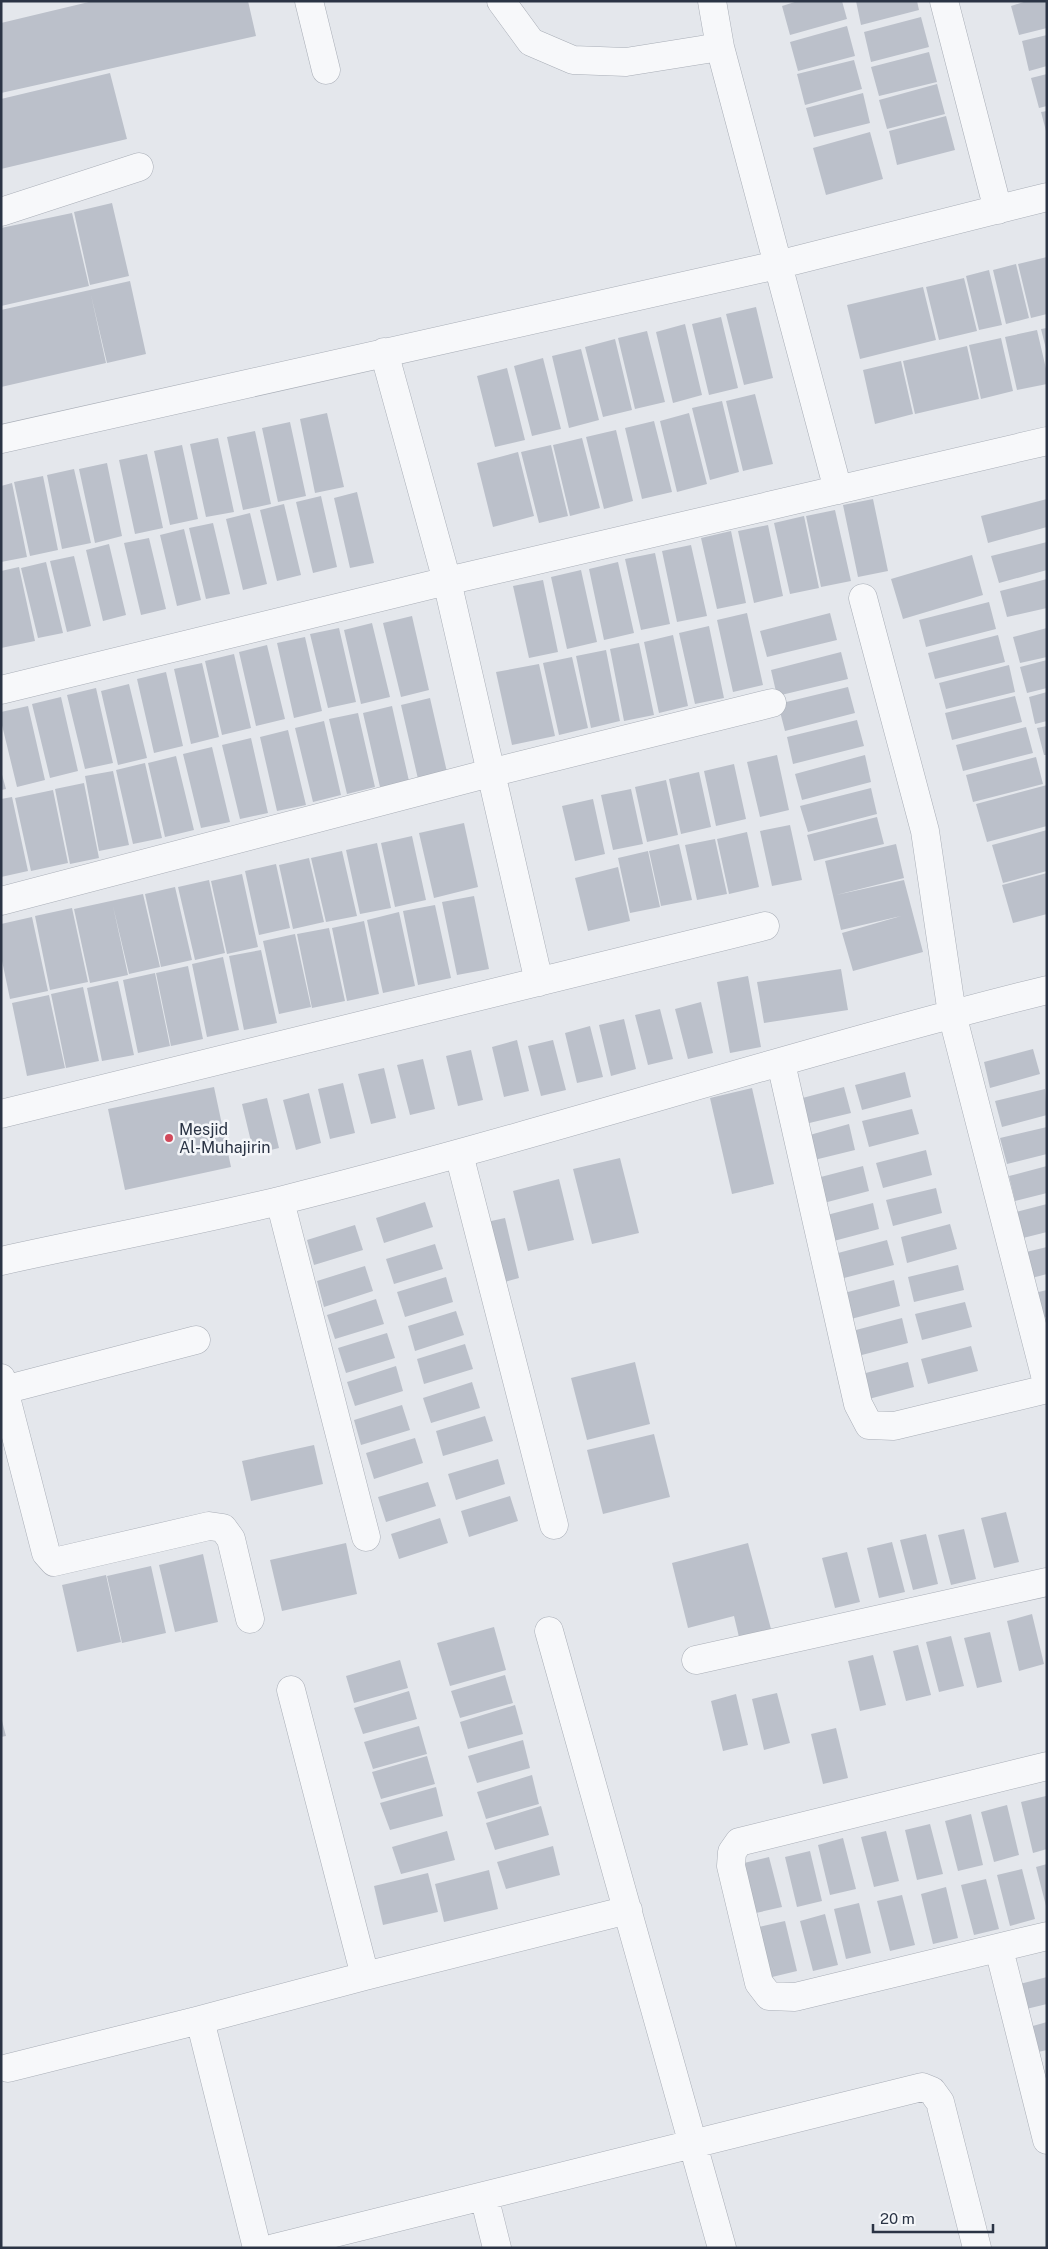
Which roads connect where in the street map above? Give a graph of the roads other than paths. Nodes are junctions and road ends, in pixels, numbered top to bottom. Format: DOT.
graph roads {
  1 [pos="309,1"];
  2 [pos="501,1"];
  3 [pos="712,1"];
  4 [pos="944,1"];
  5 [pos="720,47"];
  6 [pos="326,70"];
  7 [pos="139,167"];
  8 [pos="1047,197"];
  9 [pos="998,210"];
  10 [pos="1,212"];
  11 [pos="777,265"];
  12 [pos="384,352"];
  13 [pos="1,439"];
  14 [pos="1047,441"];
  15 [pos="838,490"];
  16 [pos="448,581"];
  17 [pos="863,598"];
  18 [pos="1,690"];
  19 [pos="772,703"];
  20 [pos="490,773"];
  21 [pos="1,901"];
  22 [pos="765,926"];
  23 [pos="538,982"];
  24 [pos="1047,990"];
  25 [pos="952,1014"];
  26 [pos="781,1063"];
  27 [pos="1,1114"];
  28 [pos="459,1154"];
  29 [pos="280,1201"];
  30 [pos="1,1260"];
  31 [pos="196,1340"];
  32 [pos="1047,1382"];
  33 [pos="3,1384"];
  34 [pos="1047,1389"];
  35 [pos="554,1526"];
  36 [pos="366,1537"];
  37 [pos="1047,1582"];
  38 [pos="250,1619"];
  39 [pos="549,1631"];
  40 [pos="696,1660"];
  41 [pos="291,1690"];
  42 [pos="1047,1766"];
  43 [pos="628,1910"];
  44 [pos="1047,1936"];
  45 [pos="1000,1949"];
  46 [pos="365,1976"];
  47 [pos="200,2020"];
  48 [pos="8,2068"];
  49 [pos="1047,2140"];
  50 [pos="694,2144"];
  51 [pos="484,2196"];
  52 [pos="257,2248"];
  53 [pos="274,2248"];
  54 [pos="497,2248"];
  55 [pos="722,2248"];
  56 [pos="977,2248"];
  1 -- 6 [label="street"];
  2 -- 5 [label="street"];
  3 -- 5 [label="street"];
  4 -- 9 [label="street"];
  5 -- 11 [label="street"];
  7 -- 10 [label="street"];
  8 -- 9 [label="street"];
  9 -- 11 [label="street"];
  11 -- 12 [label="street"];
  11 -- 15 [label="street"];
  12 -- 13 [label="street"];
  12 -- 16 [label="street"];
  14 -- 15 [label="street"];
  15 -- 16 [label="street"];
  16 -- 18 [label="street"];
  16 -- 20 [label="street"];
  17 -- 25 [label="street"];
  19 -- 20 [label="street"];
  20 -- 21 [label="street"];
  20 -- 23 [label="street"];
  22 -- 23 [label="street"];
  23 -- 27 [label="street"];
  24 -- 25 [label="street"];
  25 -- 26 [label="street"];
  25 -- 32 [label="street"];
  26 -- 28 [label="street"];
  26 -- 34 [label="street"];
  28 -- 29 [label="street"];
  28 -- 35 [label="street"];
  29 -- 30 [label="street"];
  29 -- 36 [label="street"];
  31 -- 33 [label="street"];
  33 -- 38 [label="street"];
  37 -- 40 [label="street"];
  39 -- 43 [label="street"];
  41 -- 46 [label="street"];
  42 -- 45 [label="street"];
  43 -- 46 [label="street"];
  43 -- 50 [label="street"];
  44 -- 45 [label="street"];
  45 -- 49 [label="street"];
  46 -- 47 [label="street"];
  47 -- 48 [label="street"];
  47 -- 52 [label="street"];
  50 -- 51 [label="street"];
  50 -- 55 [label="street"];
  50 -- 56 [label="street"];
  51 -- 53 [label="street"];
  51 -- 54 [label="street"];
}
